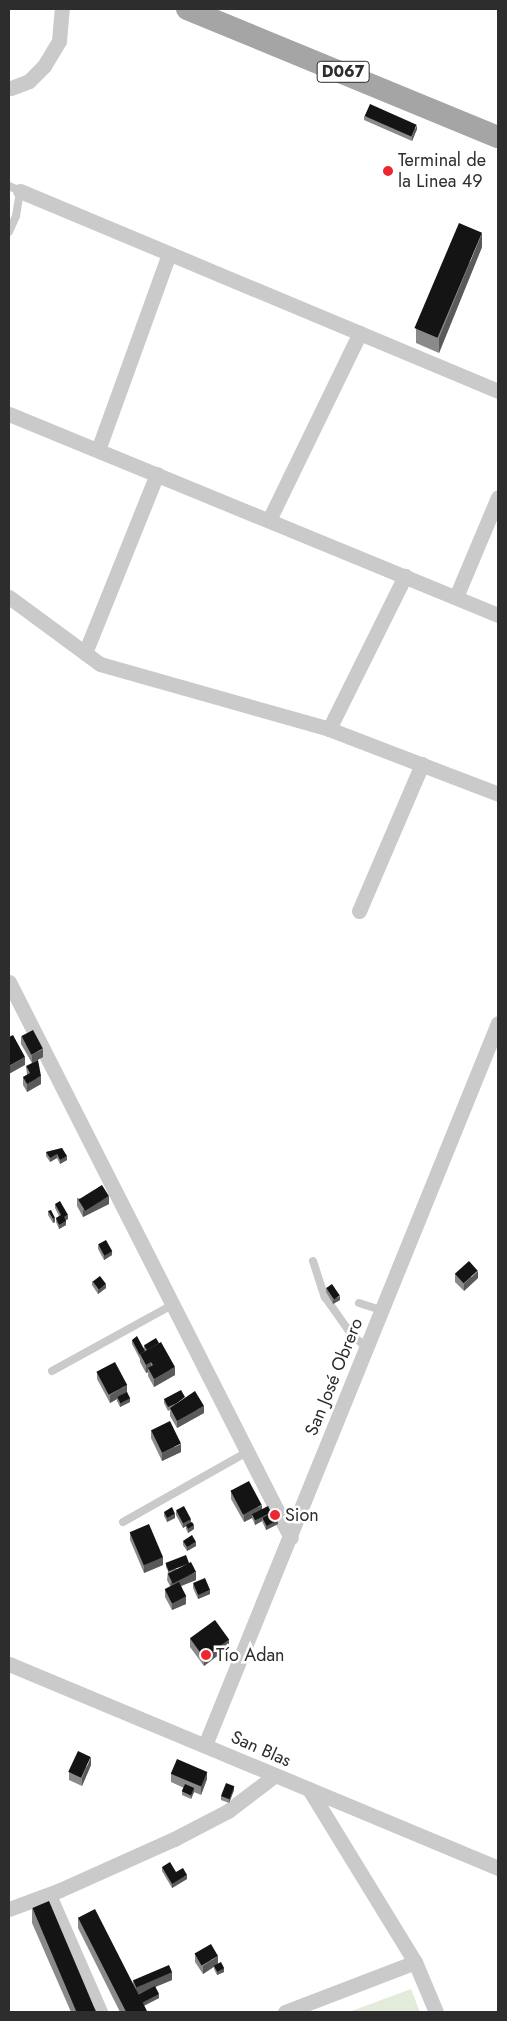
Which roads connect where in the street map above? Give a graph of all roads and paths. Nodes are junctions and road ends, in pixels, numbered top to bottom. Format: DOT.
graph roads {
  1 [pos="62,9"];
  2 [pos="187,9"];
  3 [pos="10,88"];
  4 [pos="496,131"];
  5 [pos="14,188"];
  6 [pos="9,232"];
  7 [pos="169,254"];
  8 [pos="360,333"];
  9 [pos="498,391"];
  10 [pos="9,414"];
  11 [pos="98,450"];
  12 [pos="157,474"];
  13 [pos="498,497"];
  14 [pos="269,520"];
  15 [pos="405,576"];
  16 [pos="9,597"];
  17 [pos="456,597"];
  18 [pos="498,615"];
  19 [pos="85,653"];
  20 [pos="330,730"];
  21 [pos="422,764"];
  22 [pos="498,794"];
  23 [pos="359,911"];
  24 [pos="9,982"];
  25 [pos="498,1023"];
  26 [pos="313,1261"];
  27 [pos="359,1303"];
  28 [pos="172,1305"];
  29 [pos="380,1310"];
  30 [pos="366,1347"];
  31 [pos="52,1371"];
  32 [pos="247,1452"];
  33 [pos="123,1522"];
  34 [pos="291,1538"];
  35 [pos="9,1664"];
  36 [pos="205,1744"];
  37 [pos="274,1776"];
  38 [pos="309,1790"];
  39 [pos="498,1868"];
  40 [pos="49,1895"];
  41 [pos="9,1909"];
  42 [pos="415,1962"];
  43 [pos="100,2012"];
  44 [pos="285,2012"];
  45 [pos="436,2012"];
  1 -- 3 [label="street"];
  2 -- 4 [label="main road, D067"];
  5 -- 6 [label="lane"];
  5 -- 7 [label="street"];
  7 -- 8 [label="street"];
  7 -- 11 [label="street"];
  8 -- 9 [label="street"];
  8 -- 14 [label="street"];
  10 -- 11 [label="street"];
  11 -- 12 [label="street"];
  12 -- 14 [label="street"];
  12 -- 19 [label="street"];
  13 -- 17 [label="street"];
  14 -- 15 [label="street"];
  15 -- 17 [label="street"];
  15 -- 20 [label="street"];
  16 -- 19 [label="street"];
  17 -- 18 [label="street"];
  19 -- 20 [label="street"];
  20 -- 21 [label="street"];
  21 -- 22 [label="street"];
  21 -- 23 [label="street"];
  24 -- 28 [label="street"];
  25 -- 29 [label="street, San José Obrero"];
  26 -- 30 [label="lane"];
  27 -- 29 [label="lane"];
  28 -- 31 [label="lane"];
  28 -- 32 [label="street"];
  29 -- 30 [label="street, San José Obrero"];
  30 -- 34 [label="street, San José Obrero"];
  32 -- 33 [label="lane"];
  32 -- 34 [label="street"];
  34 -- 36 [label="street, San José Obrero"];
  35 -- 36 [label="street, San Blas"];
  36 -- 37 [label="street, San Blas"];
  37 -- 38 [label="street, San Blas"];
  37 -- 40 [label="street"];
  38 -- 39 [label="street, San Blas"];
  38 -- 42 [label="street"];
  40 -- 41 [label="street"];
  40 -- 43 [label="street"];
  42 -- 44 [label="street"];
  42 -- 45 [label="street"];
}
